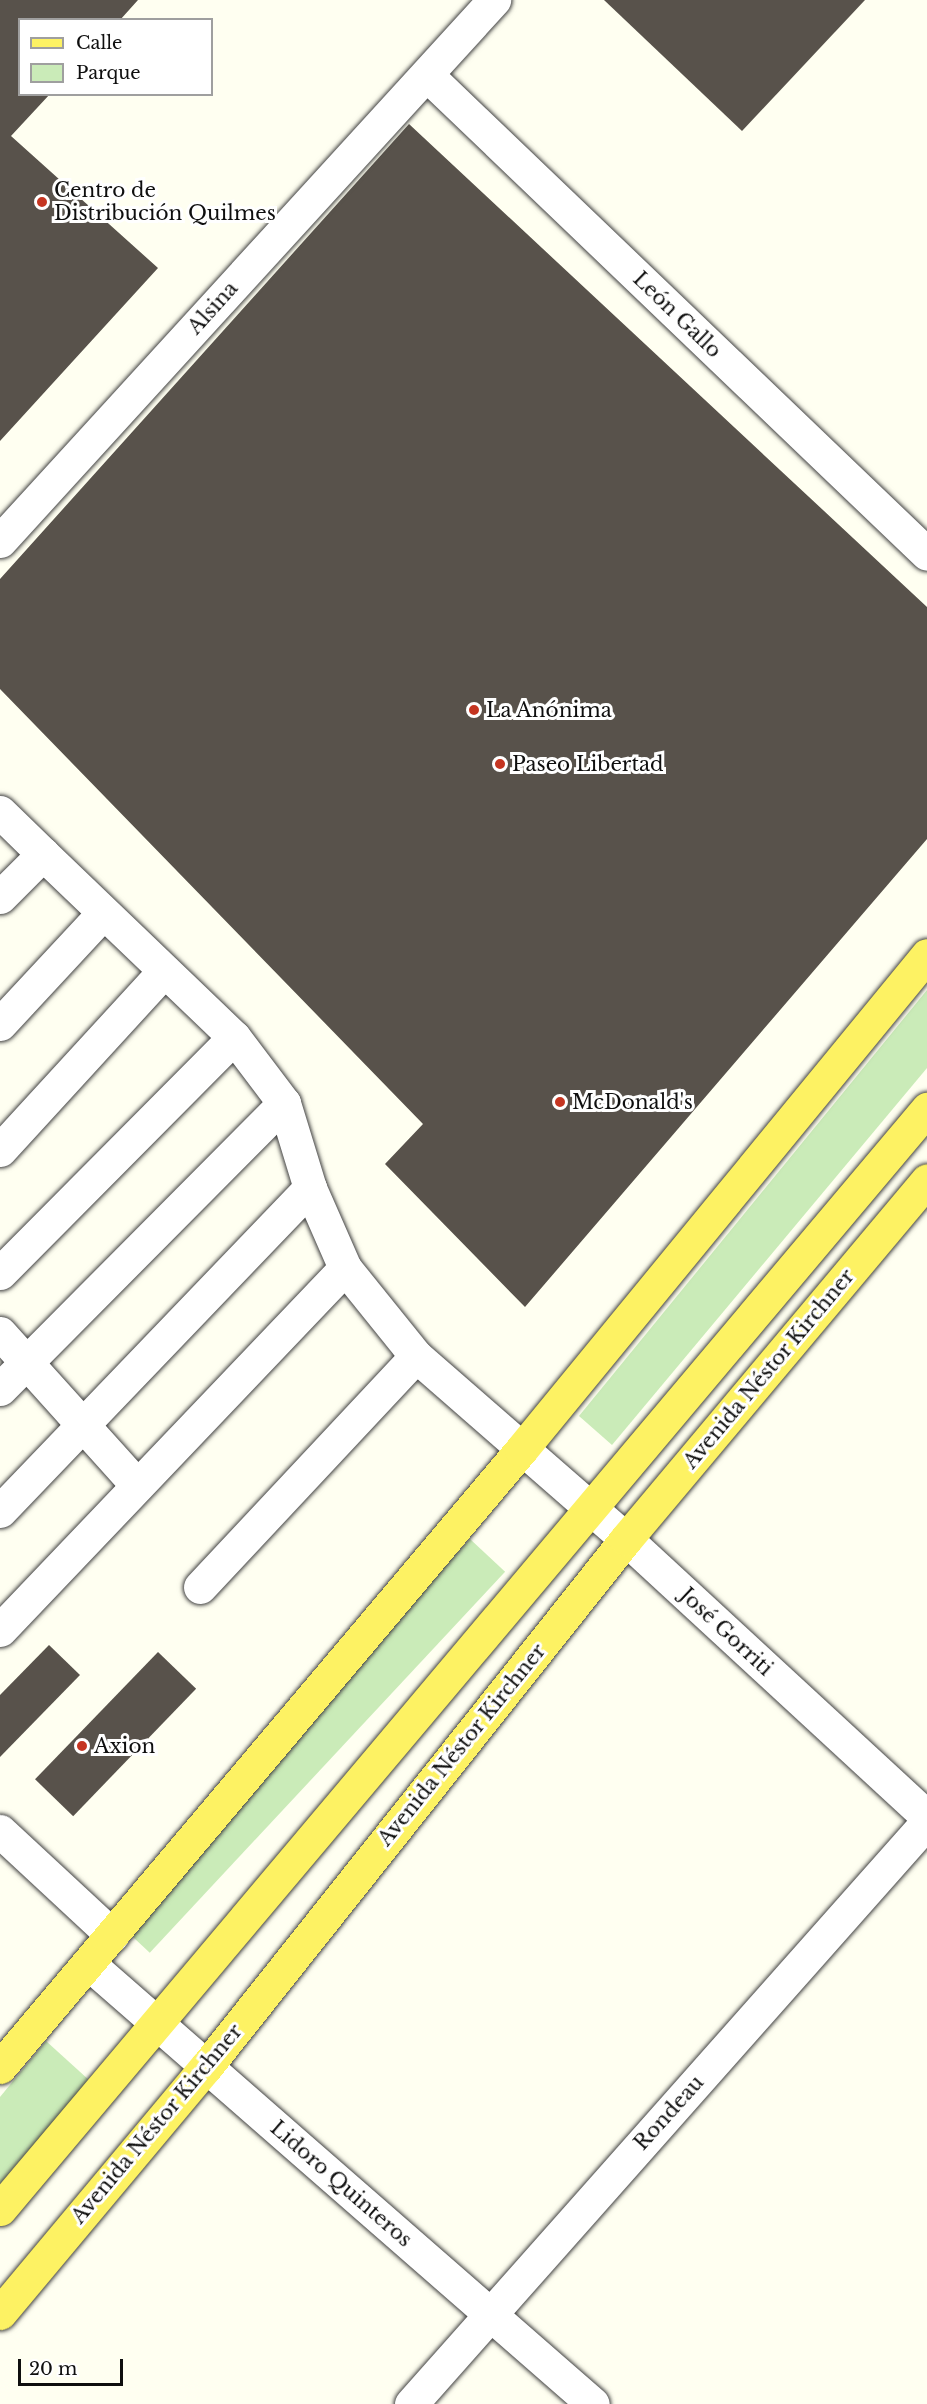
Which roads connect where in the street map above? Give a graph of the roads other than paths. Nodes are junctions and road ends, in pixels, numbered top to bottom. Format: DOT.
graph roads {
  1 [pos="495,0"];
  2 [pos="427,75"];
  3 [pos="0,541"];
  4 [pos="927,555"];
  5 [pos="0,812"];
  6 [pos="43,854"];
  7 [pos="0,897"];
  8 [pos="103,913"];
  9 [pos="927,956"];
  10 [pos="164,971"];
  11 [pos="0,1024"];
  12 [pos="234,1037"];
  13 [pos="284,1103"];
  14 [pos="927,1109"];
  15 [pos="0,1150"];
  16 [pos="927,1180"];
  17 [pos="310,1188"];
  18 [pos="345,1268"];
  19 [pos="0,1274"];
  20 [pos="0,1333"];
  21 [pos="416,1356"];
  22 [pos="26,1361"];
  23 [pos="0,1389"];
  24 [pos="81,1426"];
  25 [pos="521,1450"];
  26 [pos="137,1485"];
  27 [pos="588,1507"];
  28 [pos="0,1511"];
  29 [pos="626,1539"];
  30 [pos="200,1587"];
  31 [pos="0,1630"];
  32 [pos="927,1820"];
  33 [pos="0,1831"];
  34 [pos="111,1935"];
  35 [pos="88,1963"];
  36 [pos="156,2024"];
  37 [pos="0,2067"];
  38 [pos="206,2067"];
  39 [pos="0,2209"];
  40 [pos="0,2313"];
  41 [pos="491,2314"];
  42 [pos="411,2404"];
  43 [pos="593,2404"];
  1 -- 2 [label="street, Alsina"];
  2 -- 3 [label="street, Alsina"];
  2 -- 4 [label="street, León Gallo"];
  5 -- 6 [label="street"];
  6 -- 7 [label="street"];
  6 -- 8 [label="street"];
  8 -- 10 [label="street"];
  8 -- 11 [label="street"];
  9 -- 25 [label="main road"];
  10 -- 12 [label="street"];
  10 -- 15 [label="street"];
  12 -- 13 [label="street"];
  12 -- 19 [label="street"];
  13 -- 17 [label="street, José Gorriti"];
  13 -- 22 [label="street"];
  14 -- 27 [label="main road"];
  16 -- 29 [label="main road, Avenida Néstor Kirchner"];
  17 -- 18 [label="street, José Gorriti"];
  17 -- 24 [label="street"];
  18 -- 21 [label="street, José Gorriti"];
  18 -- 26 [label="street"];
  20 -- 22 [label="street"];
  21 -- 25 [label="street, José Gorriti"];
  21 -- 30 [label="street"];
  22 -- 23 [label="street"];
  22 -- 24 [label="street"];
  24 -- 26 [label="street"];
  24 -- 28 [label="street"];
  25 -- 27 [label="street, José Gorriti"];
  25 -- 34 [label="main road"];
  26 -- 31 [label="street"];
  27 -- 29 [label="street, José Gorriti"];
  27 -- 36 [label="main road"];
  29 -- 32 [label="street, José Gorriti"];
  29 -- 38 [label="main road, Avenida Néstor Kirchner"];
  32 -- 41 [label="street, Rondeau"];
  33 -- 34 [label="street"];
  34 -- 35 [label="main road"];
  35 -- 36 [label="street, Lidoro Quinteros"];
  35 -- 37 [label="main road"];
  36 -- 38 [label="street, Lidoro Quinteros"];
  36 -- 39 [label="main road"];
  38 -- 40 [label="main road, Avenida Néstor Kirchner"];
  38 -- 41 [label="street, Lidoro Quinteros"];
  41 -- 42 [label="street, Rondeau"];
  41 -- 43 [label="street, Lidoro Quinteros"];
}
